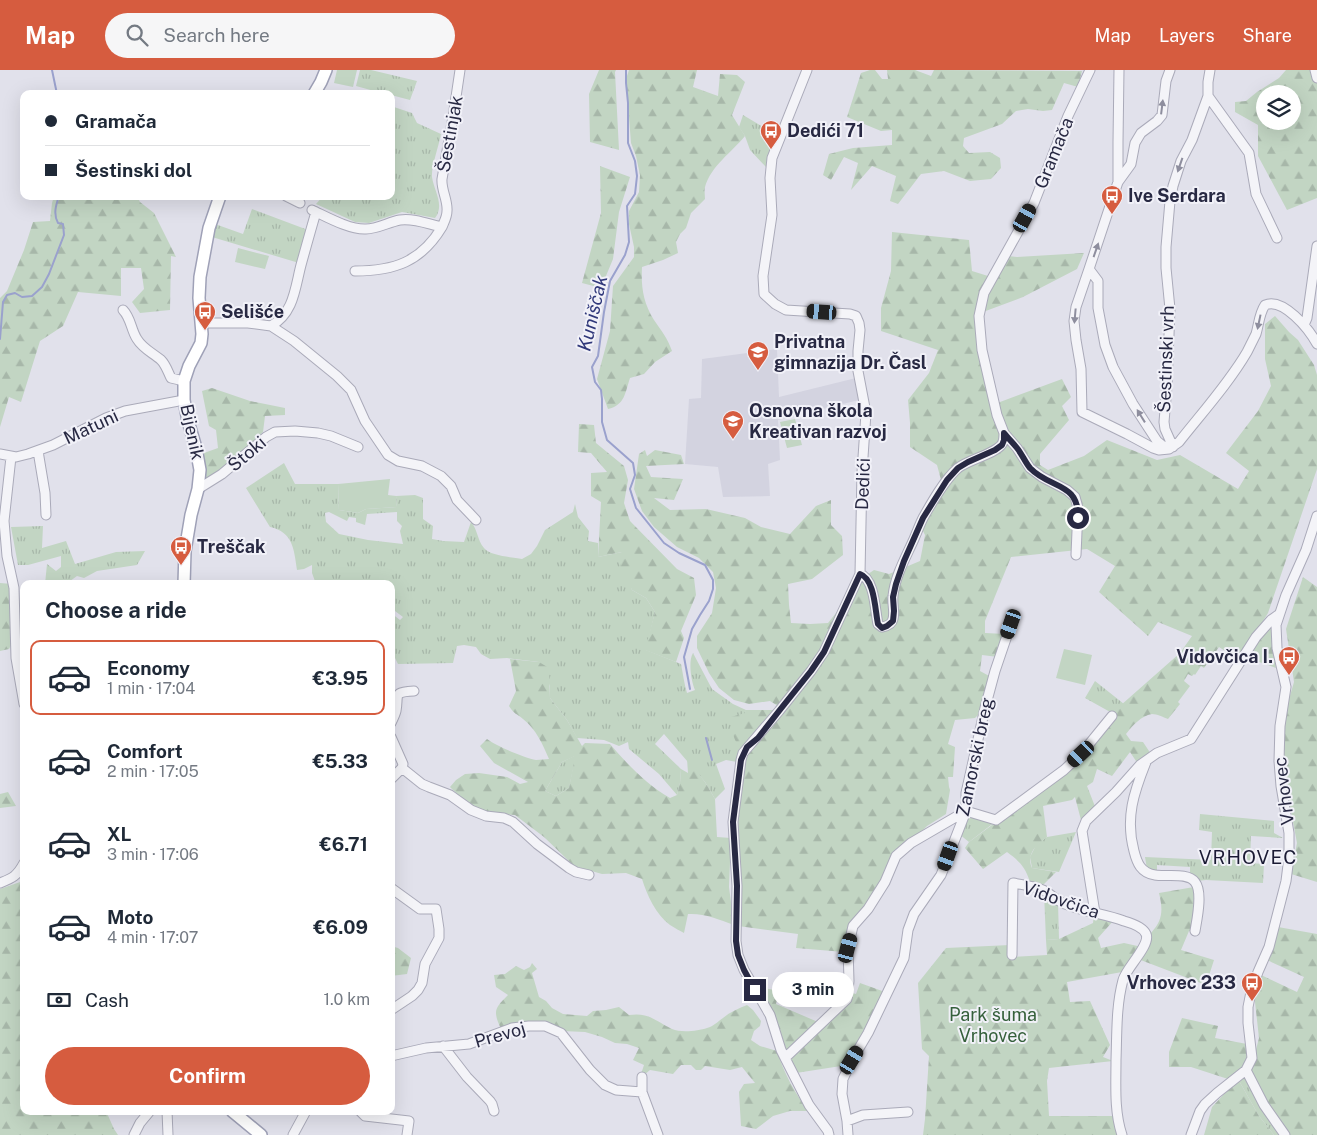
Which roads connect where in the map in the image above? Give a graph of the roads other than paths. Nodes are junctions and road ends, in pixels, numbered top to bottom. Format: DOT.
graph roads {
  1 [pos="326,70"];
  2 [pos="460,70"];
  3 [pos="807,70"];
  4 [pos="1090,70"];
  5 [pos="1119,70"];
  6 [pos="1170,70"];
  7 [pos="1210,70"];
  8 [pos="1315,70"];
  9 [pos="1317,78"];
  10 [pos="316,90"];
  11 [pos="1208,96"];
  12 [pos="1118,182"];
  13 [pos="219,200"];
  14 [pos="294,200"];
  15 [pos="300,203"];
  16 [pos="442,227"];
  17 [pos="1277,238"];
  18 [pos="1317,246"];
  19 [pos="1089,269"];
  20 [pos="355,271"];
  21 [pos="123,310"];
  22 [pos="202,323"];
  23 [pos="271,326"];
  24 [pos="1304,326"];
  25 [pos="1317,344"];
  26 [pos="184,381"];
  27 [pos="184,400"];
  28 [pos="1004,433"];
  29 [pos="358,447"];
  30 [pos="1173,447"];
  31 [pos="38,451"];
  32 [pos="0,454"];
  33 [pos="11,456"];
  34 [pos="198,489"];
  35 [pos="46,515"];
  36 [pos="1317,516"];
  37 [pos="476,520"];
  38 [pos="1076,556"];
  39 [pos="860,574"];
  40 [pos="184,580"];
  41 [pos="1278,615"];
  42 [pos="1011,624"];
  43 [pos="20,681"];
  44 [pos="414,691"];
  45 [pos="395,714"];
  46 [pos="1112,716"];
  47 [pos="395,746"];
  48 [pos="1147,759"];
  49 [pos="402,768"];
  50 [pos="395,774"];
  51 [pos="966,811"];
  52 [pos="20,869"];
  53 [pos="589,875"];
  54 [pos="0,884"];
  55 [pos="395,891"];
  56 [pos="1095,913"];
  57 [pos="1195,931"];
  58 [pos="1012,955"];
  59 [pos="395,1007"];
  60 [pos="442,1046"];
  61 [pos="395,1055"];
  62 [pos="785,1058"];
  63 [pos="1246,1070"];
  64 [pos="642,1077"];
  65 [pos="642,1092"];
  66 [pos="494,1111"];
  67 [pos="908,1112"];
  68 [pos="147,1115"];
  69 [pos="167,1115"];
  70 [pos="237,1115"];
  71 [pos="304,1115"];
  72 [pos="364,1115"];
  73 [pos="847,1121"];
  74 [pos="134,1135"];
  75 [pos="168,1135"];
  76 [pos="261,1135"];
  77 [pos="292,1135"];
  78 [pos="407,1135"];
  79 [pos="658,1135"];
  80 [pos="830,1135"];
  81 [pos="848,1135"];
  82 [pos="1122,1135"];
  83 [pos="1191,1135"];
  84 [pos="1285,1135"];
  1 -- 10 [label="main road"];
  2 -- 16 [label="street, Šestinjak"];
  3 -- 39 [label="street, Dedići"];
  4 -- 28 [label="street, Gramača"];
  5 -- 12 [label="street"];
  12 -- 6 [label="street, one-way"];
  7 -- 11 [label="street, Šestinski vrh"];
  8 -- 9 [label="street"];
  11 -- 17 [label="street"];
  11 -- 30 [label="street, Šestinski vrh, one-way"];
  19 -- 12 [label="street, one-way"];
  13 -- 22 [label="main road, Bijenik"];
  14 -- 15 [label="street"];
  16 -- 20 [label="street, Šestinjak"];
  16 -- 23 [label="street"];
  18 -- 24 [label="street"];
  30 -- 19 [label="street, one-way"];
  19 -- 30 [label="street, one-way"];
  21 -- 26 [label="street"];
  22 -- 23 [label="street"];
  22 -- 26 [label="main road, Bijenik"];
  23 -- 37 [label="street"];
  24 -- 25 [label="street"];
  24 -- 30 [label="street, Šestinski vrh, one-way"];
  26 -- 27 [label="main road, Bijenik"];
  27 -- 31 [label="street, Matuni"];
  27 -- 34 [label="main road, Bijenik"];
  28 -- 38 [label="street, Gramača"];
  28 -- 39 [label="street"];
  29 -- 34 [label="street, Štoki"];
  31 -- 33 [label="street, Matuni"];
  31 -- 35 [label="street"];
  32 -- 33 [label="street, Matuni"];
  33 -- 43 [label="street"];
  34 -- 40 [label="main road, Bijenik"];
  36 -- 41 [label="street, Vrhovec"];
  39 -- 62 [label="street, Dedići"];
  41 -- 48 [label="street"];
  41 -- 63 [label="street, Vrhovec"];
  42 -- 51 [label="street, Zamorski breg"];
  44 -- 45 [label="street"];
  46 -- 51 [label="street"];
  47 -- 49 [label="street"];
  48 -- 56 [label="street"];
  48 -- 57 [label="street"];
  49 -- 50 [label="street"];
  49 -- 53 [label="street"];
  51 -- 62 [label="street"];
  51 -- 73 [label="street, Zamorski breg"];
  52 -- 54 [label="street"];
  55 -- 59 [label="street"];
  56 -- 58 [label="street, Vidovčica"];
  56 -- 82 [label="street, Vidovčica"];
  60 -- 61 [label="street, Prevoj"];
  60 -- 65 [label="street, Prevoj"];
  60 -- 66 [label="street"];
  62 -- 80 [label="street, Dedići"];
  63 -- 83 [label="street"];
  63 -- 84 [label="street"];
  64 -- 65 [label="street"];
  65 -- 79 [label="street"];
  67 -- 73 [label="street"];
  68 -- 74 [label="street"];
  69 -- 75 [label="street"];
  70 -- 76 [label="main road"];
  71 -- 77 [label="street"];
  72 -- 78 [label="street"];
  73 -- 81 [label="street, Zamorski breg"];
}
